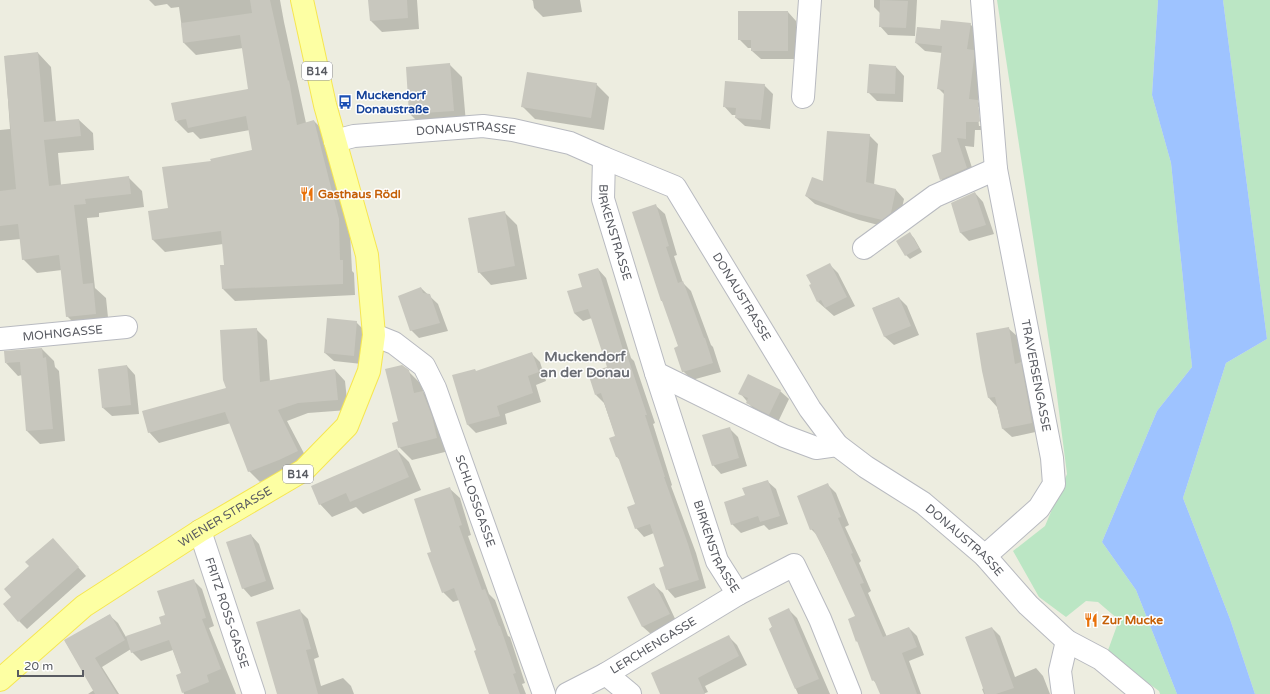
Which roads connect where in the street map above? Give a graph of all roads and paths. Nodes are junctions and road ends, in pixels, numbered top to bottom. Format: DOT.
graph roads {
  1 [pos="302,0"];
  2 [pos="810,0"];
  3 [pos="982,0"];
  4 [pos="803,97"];
  5 [pos="335,141"];
  6 [pos="604,158"];
  7 [pos="996,169"];
  8 [pos="864,248"];
  9 [pos="126,327"];
  10 [pos="374,335"];
  11 [pos="0,339"];
  12 [pos="656,373"];
  13 [pos="837,445"];
  14 [pos="200,531"];
  15 [pos="985,556"];
  16 [pos="738,594"];
  17 [pos="1067,641"];
  18 [pos="606,674"];
  19 [pos="0,680"];
  20 [pos="254,694"];
  21 [pos="544,694"];
  22 [pos="567,694"];
  23 [pos="630,694"];
  24 [pos="850,694"];
  25 [pos="1063,694"];
  26 [pos="1143,694"];
  1 -- 5 [label="main road, B14"];
  2 -- 4 [label="street"];
  3 -- 7 [label="street, TRAVERSENGASSE"];
  5 -- 6 [label="street, DONAUSTRASSE"];
  5 -- 10 [label="main road, WIENER STRASSE / B14"];
  6 -- 12 [label="street, BIRKENSTRASSE"];
  6 -- 13 [label="street, DONAUSTRASSE"];
  7 -- 8 [label="street"];
  7 -- 15 [label="street, TRAVERSENGASSE"];
  9 -- 11 [label="street, MOHNGASSE"];
  10 -- 14 [label="main road, WIENER STRASSE / B14"];
  10 -- 21 [label="street, SCHLOSSGASSE"];
  12 -- 13 [label="street"];
  12 -- 16 [label="street, BIRKENSTRASSE"];
  13 -- 15 [label="street, DONAUSTRASSE"];
  14 -- 19 [label="main road, WIENER STRASSE / B14"];
  14 -- 20 [label="street, FRITZ ROSS-GASSE"];
  15 -- 17 [label="street, DONAUSTRASSE"];
  16 -- 18 [label="street, LERCHENGASSE"];
  16 -- 24 [label="street, BIRKENSTRASSE"];
  17 -- 25 [label="street"];
  17 -- 26 [label="street, DONAUSTRASSE"];
  18 -- 22 [label="street, LERCHENGASSE"];
  18 -- 23 [label="street"];
}
